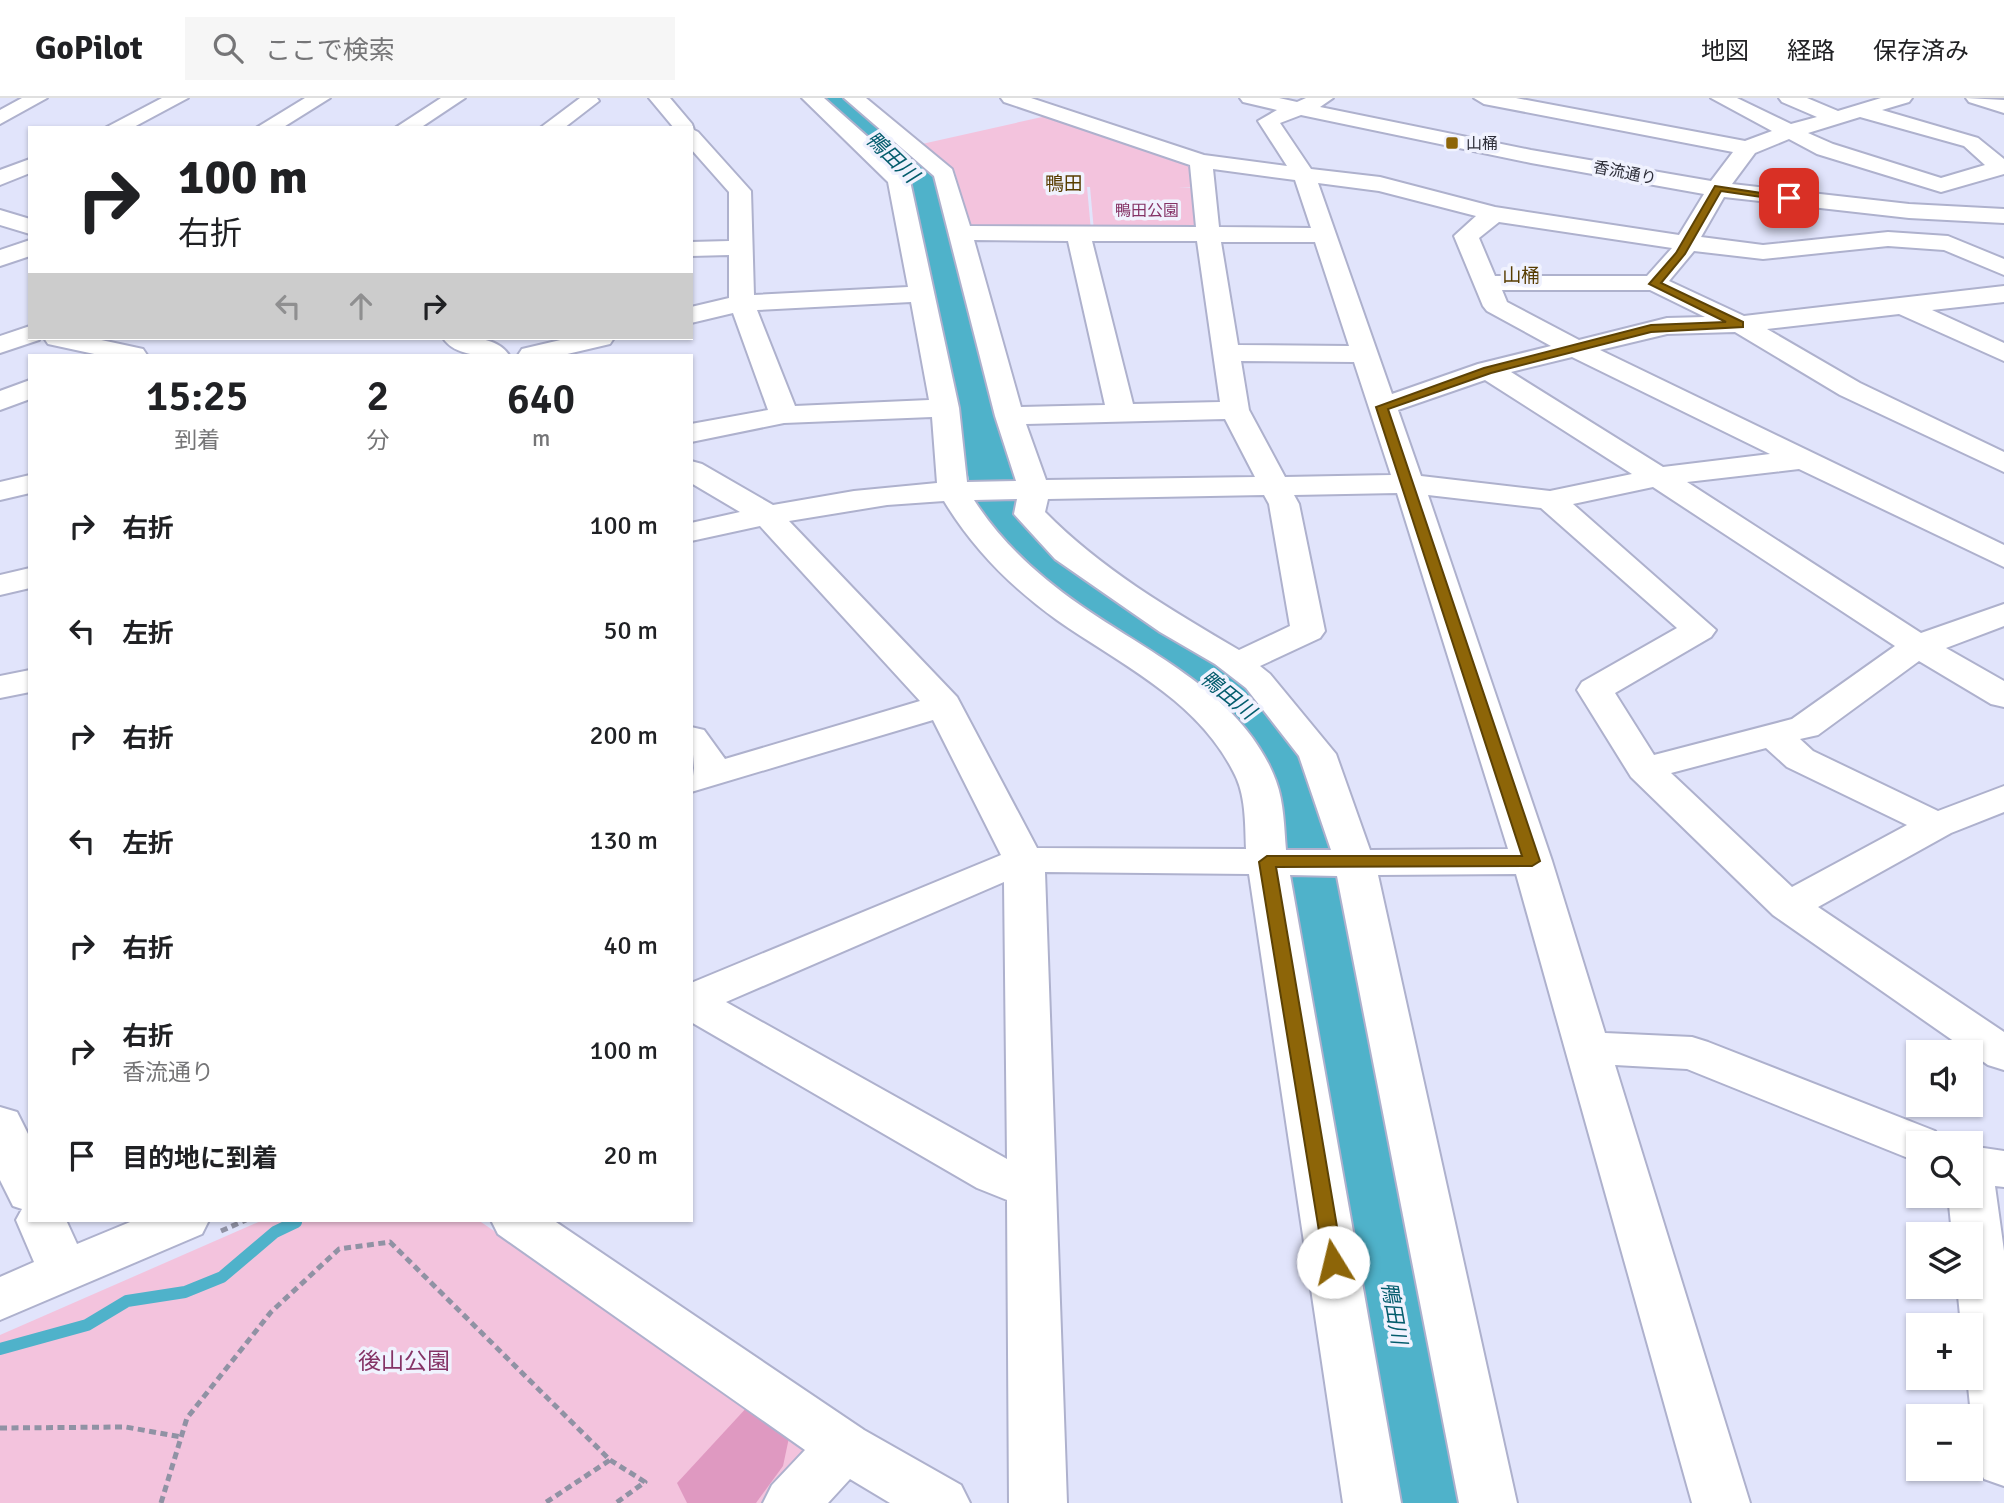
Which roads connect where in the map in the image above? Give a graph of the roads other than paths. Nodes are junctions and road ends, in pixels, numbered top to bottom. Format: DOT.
graph roads {
  1 [pos="178,98"];
  2 [pos="320,98"];
  3 [pos="455,98"];
  4 [pos="659,98"];
  5 [pos="812,98"];
  6 [pos="854,98"];
  7 [pos="1011,98"];
  8 [pos="1250,98"];
  9 [pos="1484,98"];
  10 [pos="1578,98"];
  11 [pos="1721,98"];
  12 [pos="1789,98"];
  13 [pos="1976,98"];
  14 [pos="592,99"];
  15 [pos="1891,99"];
  16 [pos="31,101"];
  17 [pos="0,102"];
  18 [pos="1311,103"];
  19 [pos="2004,107"];
  20 [pos="1862,111"];
  21 [pos="0,118"];
  22 [pos="1594,118"];
  23 [pos="1838,118"];
  24 [pos="119,126"];
  25 [pos="270,126"];
  26 [pos="408,126"];
  27 [pos="553,126"];
  28 [pos="683,126"];
  29 [pos="1791,131"];
  30 [pos="693,141"];
  31 [pos="1747,148"];
  32 [pos="700,158"];
  33 [pos="1201,162"];
  34 [pos="28,166"];
  35 [pos="2002,166"];
  36 [pos="1304,174"];
  37 [pos="0,178"];
  38 [pos="1718,188"];
  39 [pos="1494,214"];
  40 [pos="2004,216"];
  41 [pos="0,217"];
  42 [pos="28,226"];
  43 [pos="958,233"];
  44 [pos="1078,233"];
  45 [pos="1208,234"];
  46 [pos="1322,235"];
  47 [pos="1688,242"];
  48 [pos="28,248"];
  49 [pos="739,248"];
  50 [pos="693,249"];
  51 [pos="0,259"];
  52 [pos="2004,268"];
  53 [pos="1488,283"];
  54 [pos="1654,284"];
  55 [pos="923,294"];
  56 [pos="2004,294"];
  57 [pos="742,303"];
  58 [pos="1899,304"];
  59 [pos="693,315"];
  60 [pos="1740,324"];
  61 [pos="28,335"];
  62 [pos="65,340"];
  63 [pos="461,340"];
  64 [pos="593,340"];
  65 [pos="0,345"];
  66 [pos="1574,348"];
  67 [pos="1226,353"];
  68 [pos="2004,353"];
  69 [pos="119,354"];
  70 [pos="494,354"];
  71 [pos="535,354"];
  72 [pos="1363,354"];
  73 [pos="1488,370"];
  74 [pos="28,389"];
  75 [pos="0,402"];
  76 [pos="1381,407"];
  77 [pos="945,408"];
  78 [pos="1235,410"];
  79 [pos="1121,412"];
  80 [pos="784,415"];
  81 [pos="1010,416"];
  82 [pos="693,433"];
  83 [pos="1804,458"];
  84 [pos="2004,463"];
  85 [pos="693,471"];
  86 [pos="1658,477"];
  87 [pos="28,484"];
  88 [pos="1409,484"];
  89 [pos="1272,486"];
  90 [pos="0,491"];
  91 [pos="953,491"];
  92 [pos="1034,491"];
  93 [pos="1550,500"];
  94 [pos="767,515"];
  95 [pos="693,532"];
  96 [pos="2004,556"];
  97 [pos="28,578"];
  98 [pos="0,585"];
  99 [pos="2004,614"];
  100 [pos="1918,646"];
  101 [pos="1236,664"];
  102 [pos="28,681"];
  103 [pos="0,687"];
  104 [pos="2004,696"];
  105 [pos="944,705"];
  106 [pos="1773,735"];
  107 [pos="693,744"];
  108 [pos="1644,769"];
  109 [pos="704,778"];
  110 [pos="1996,809"];
  111 [pos="1937,825"];
  112 [pos="1532,861"];
  113 [pos="1024,862"];
  114 [pos="1274,862"];
  115 [pos="1345,863"];
  116 [pos="1788,906"];
  117 [pos="693,1000"];
  118 [pos="693,1002"];
  119 [pos="1588,1048"];
  120 [pos="2004,1054"];
  121 [pos="0,1124"];
  122 [pos="1906,1139"];
  123 [pos="1983,1166"];
  124 [pos="2004,1169"];
  125 [pos="28,1188"];
  126 [pos="1031,1191"];
  127 [pos="1974,1208"];
  128 [pos="42,1222"];
  129 [pos="179,1222"];
  130 [pos="519,1222"];
  131 [pos="63,1271"];
  132 [pos="0,1299"];
  133 [pos="2002,1432"];
  134 [pos="844,1447"];
  135 [pos="792,1503"];
  136 [pos="941,1503"];
  137 [pos="1038,1503"];
  138 [pos="1372,1503"];
  139 [pos="1488,1503"];
  140 [pos="1721,1503"];
  1 -- 24 [label="street"];
  2 -- 25 [label="street"];
  3 -- 26 [label="street"];
  4 -- 28 [label="street"];
  5 -- 55 [label="street"];
  6 -- 43 [label="street"];
  7 -- 33 [label="street"];
  8 -- 18 [label="street, 香流通り"];
  9 -- 22 [label="street"];
  10 -- 22 [label="street"];
  11 -- 29 [label="street"];
  12 -- 23 [label="street"];
  13 -- 19 [label="street"];
  14 -- 27 [label="street"];
  15 -- 20 [label="street"];
  16 -- 17 [label="street"];
  16 -- 21 [label="street"];
  18 -- 36 [label="street"];
  18 -- 38 [label="street, 香流通り"];
  20 -- 23 [label="street"];
  20 -- 35 [label="street"];
  22 -- 31 [label="street"];
  23 -- 29 [label="street"];
  29 -- 31 [label="street"];
  29 -- 35 [label="street"];
  30 -- 32 [label="street"];
  31 -- 38 [label="street"];
  32 -- 49 [label="street"];
  33 -- 36 [label="street"];
  33 -- 45 [label="street"];
  34 -- 37 [label="street"];
  36 -- 39 [label="street"];
  36 -- 46 [label="street"];
  38 -- 40 [label="street, 香流通り"];
  38 -- 47 [label="street"];
  39 -- 47 [label="street"];
  39 -- 53 [label="street"];
  41 -- 42 [label="street"];
  43 -- 44 [label="street"];
  43 -- 81 [label="street"];
  44 -- 45 [label="street"];
  44 -- 79 [label="street"];
  45 -- 46 [label="street"];
  45 -- 67 [label="street"];
  46 -- 72 [label="street"];
  47 -- 52 [label="street"];
  47 -- 54 [label="street"];
  48 -- 51 [label="street"];
  49 -- 50 [label="street"];
  49 -- 57 [label="street"];
  53 -- 54 [label="street"];
  53 -- 66 [label="street"];
  54 -- 60 [label="street"];
  55 -- 57 [label="street"];
  55 -- 77 [label="street"];
  56 -- 58 [label="street"];
  57 -- 59 [label="street"];
  57 -- 80 [label="street"];
  58 -- 60 [label="street"];
  58 -- 68 [label="street"];
  60 -- 66 [label="street"];
  60 -- 84 [label="street"];
  61 -- 65 [label="street"];
  62 -- 69 [label="street"];
  63 -- 70 [label="street"];
  64 -- 71 [label="street"];
  66 -- 73 [label="street"];
  66 -- 83 [label="street"];
  67 -- 72 [label="street"];
  67 -- 78 [label="street"];
  72 -- 76 [label="street"];
  73 -- 76 [label="street"];
  73 -- 86 [label="street"];
  74 -- 75 [label="street"];
  76 -- 88 [label="street"];
  77 -- 80 [label="street"];
  77 -- 91 [label="street"];
  78 -- 79 [label="street"];
  78 -- 89 [label="street"];
  79 -- 81 [label="street"];
  80 -- 82 [label="street"];
  81 -- 92 [label="street"];
  83 -- 86 [label="street"];
  83 -- 96 [label="street"];
  85 -- 94 [label="street"];
  86 -- 93 [label="street"];
  86 -- 100 [label="street"];
  87 -- 90 [label="street"];
  88 -- 89 [label="street"];
  88 -- 93 [label="street"];
  88 -- 112 [label="street"];
  89 -- 92 [label="street"];
  89 -- 101 [label="street"];
  91 -- 92 [label="street"];
  91 -- 94 [label="street"];
  91 -- 114 [label="street"];
  92 -- 101 [label="street"];
  93 -- 108 [label="street"];
  94 -- 95 [label="street"];
  94 -- 105 [label="street"];
  97 -- 98 [label="street"];
  99 -- 100 [label="street"];
  100 -- 104 [label="street"];
  100 -- 106 [label="street"];
  101 -- 115 [label="street"];
  102 -- 103 [label="street"];
  105 -- 109 [label="street"];
  105 -- 113 [label="street"];
  106 -- 108 [label="street"];
  106 -- 111 [label="street"];
  107 -- 109 [label="street"];
  108 -- 116 [label="street"];
  110 -- 111 [label="street"];
  111 -- 116 [label="street"];
  112 -- 115 [label="street"];
  112 -- 119 [label="street"];
  113 -- 114 [label="street"];
  113 -- 117 [label="street"];
  113 -- 126 [label="street"];
  114 -- 115 [label="street"];
  114 -- 138 [label="street"];
  115 -- 139 [label="street"];
  116 -- 120 [label="street"];
  118 -- 126 [label="street"];
  119 -- 122 [label="street"];
  119 -- 140 [label="street"];
  121 -- 125 [label="street"];
  123 -- 124 [label="street"];
  126 -- 137 [label="street"];
  127 -- 133 [label="street"];
  128 -- 131 [label="street"];
  129 -- 131 [label="street"];
  130 -- 134 [label="street"];
  131 -- 132 [label="street"];
  134 -- 135 [label="street"];
  134 -- 136 [label="street"];
}
